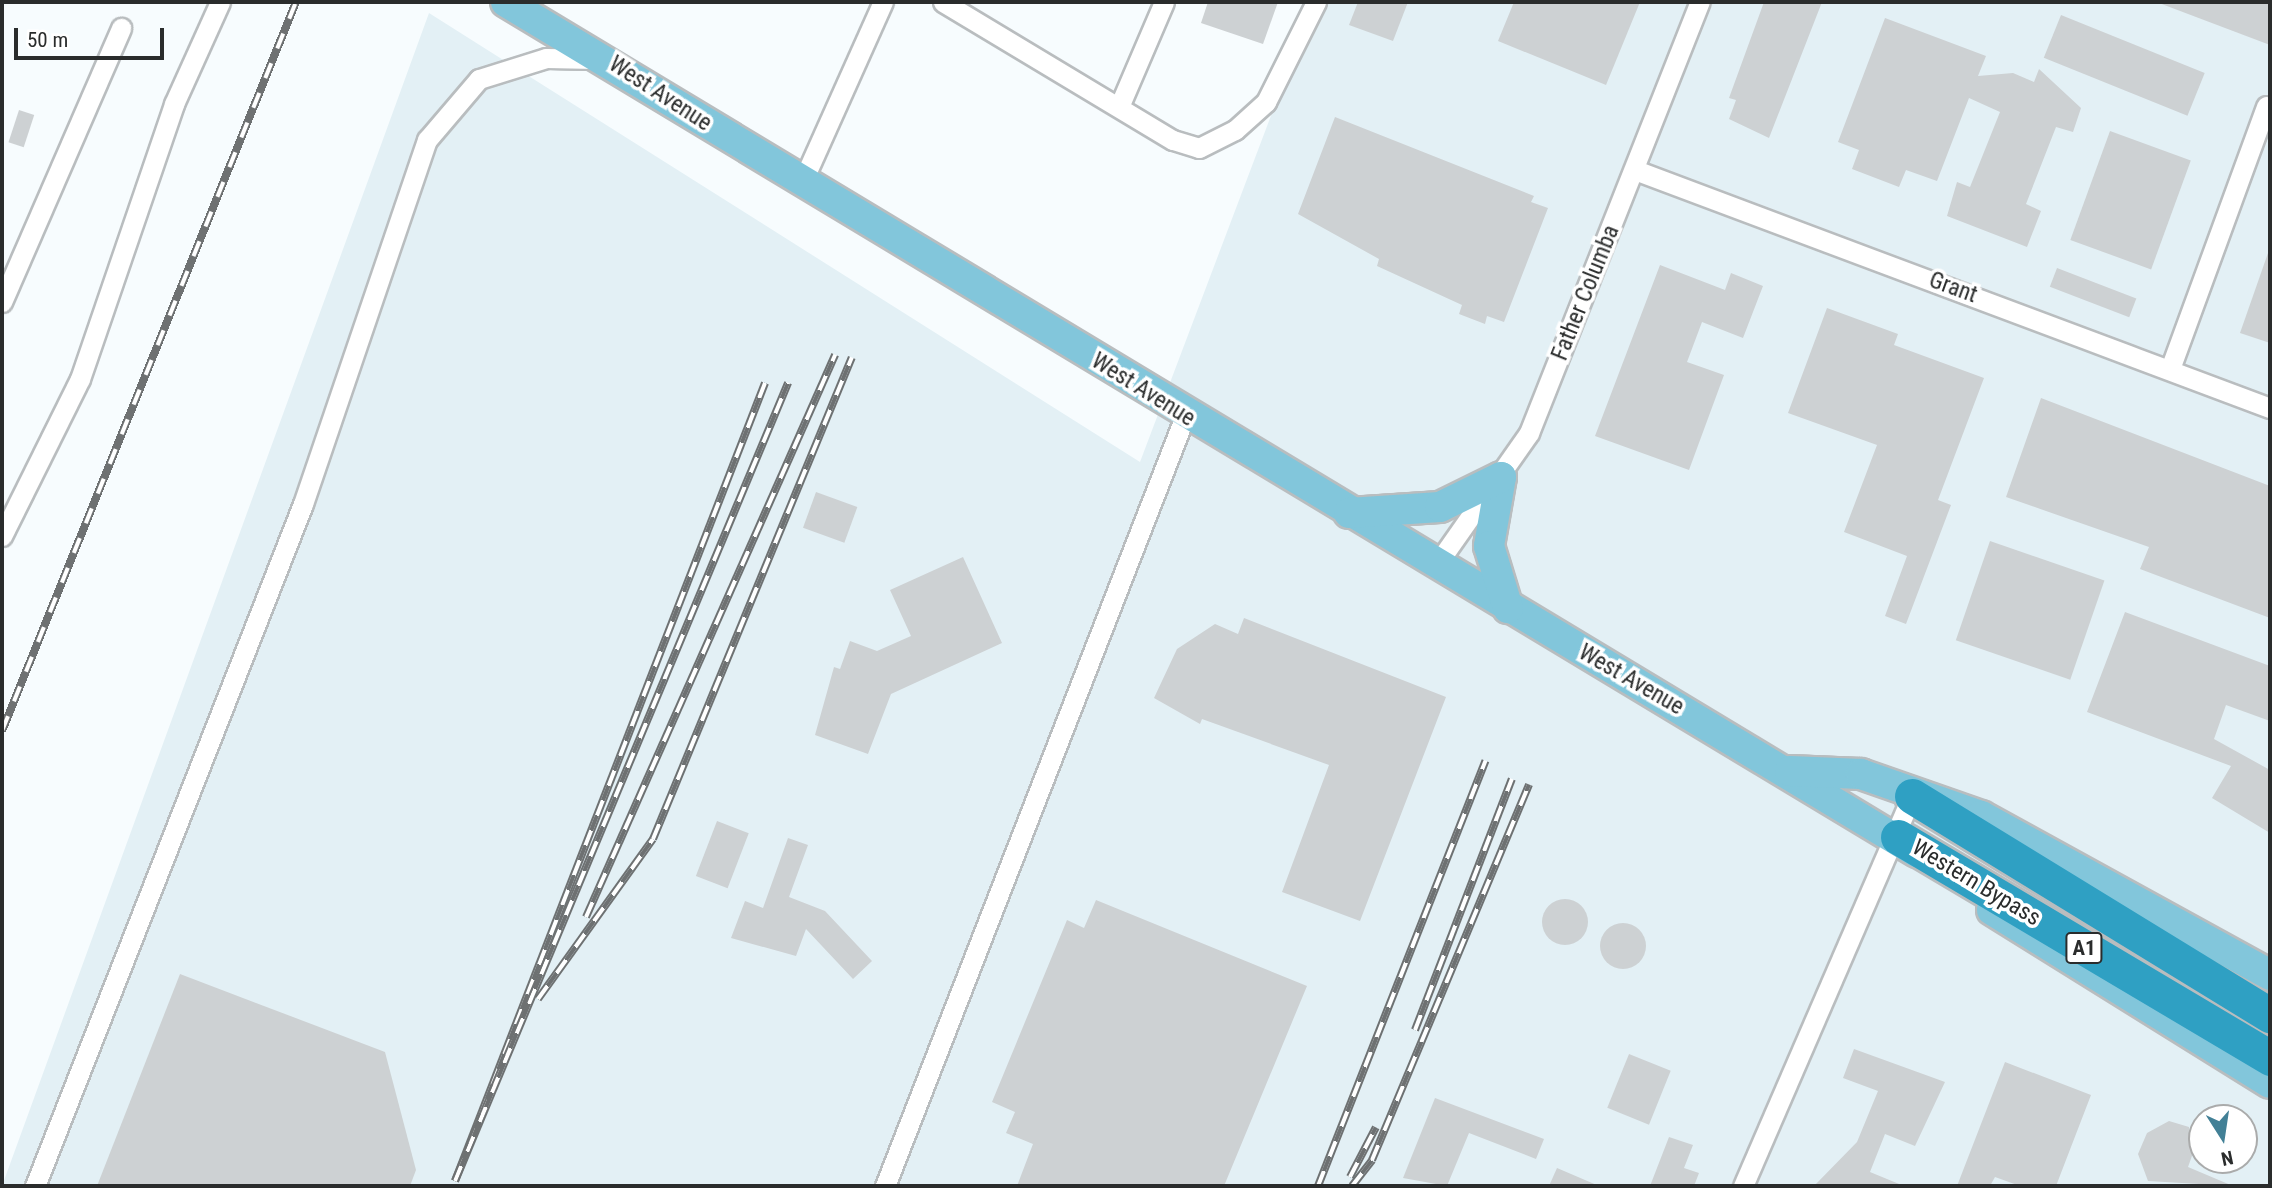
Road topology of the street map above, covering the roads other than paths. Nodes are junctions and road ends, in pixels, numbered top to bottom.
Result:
1 (220, 2) edge
2 (506, 2) edge
3 (883, 2) edge
4 (943, 2) edge
5 (1164, 2) edge
6 (1316, 2) edge
7 (1700, 2) edge
8 (121, 28) dead end
9 (606, 60) junction
10 (2266, 106) dead end
11 (1119, 107) junction
12 (1635, 170) junction
13 (802, 185) junction
14 (2, 302) edge
15 (2170, 369) junction
16 (2270, 408) edge
17 (1185, 416) junction
18 (1501, 477) junction
19 (1349, 513) junction
20 (2, 536) edge
21 (1437, 564) junction
22 (1508, 608) junction
23 (1786, 771) junction
24 (1912, 796) junction
25 (1898, 837) junction
26 (2270, 975) edge
27 (2270, 1015) edge
28 (2270, 1058) edge
29 (2270, 1083) edge
30 (35, 1186) edge
31 (886, 1186) edge
32 (1743, 1186) edge

1 - 20 street
2 - 9 main road, West Avenue
3 - 13 street
4 - 11 street
5 - 11 street
6 - 11 street
7 - 12 street, Father Columba
8 - 14 street
9 - 13 main road, West Avenue
9 - 30 street
10 - 15 street
12 - 15 street, Grant
12 - 18 street, Father Columba
13 - 17 main road, West Avenue
15 - 16 street, Grant
17 - 19 main road, West Avenue
17 - 31 street
18 - 19 main road
18 - 21 street, Father Columba
18 - 22 main road
19 - 21 main road, West Avenue
21 - 22 main road, West Avenue
22 - 23 main road, West Avenue
23 - 24 main road, West Avenue
23 - 25 main road, West Avenue
24 - 25 street
24 - 26 main road, West Avenue
24 - 27 highway, Western Bypass / A1
25 - 28 highway, Western Bypass / A1
25 - 29 main road, West Avenue
25 - 32 street

